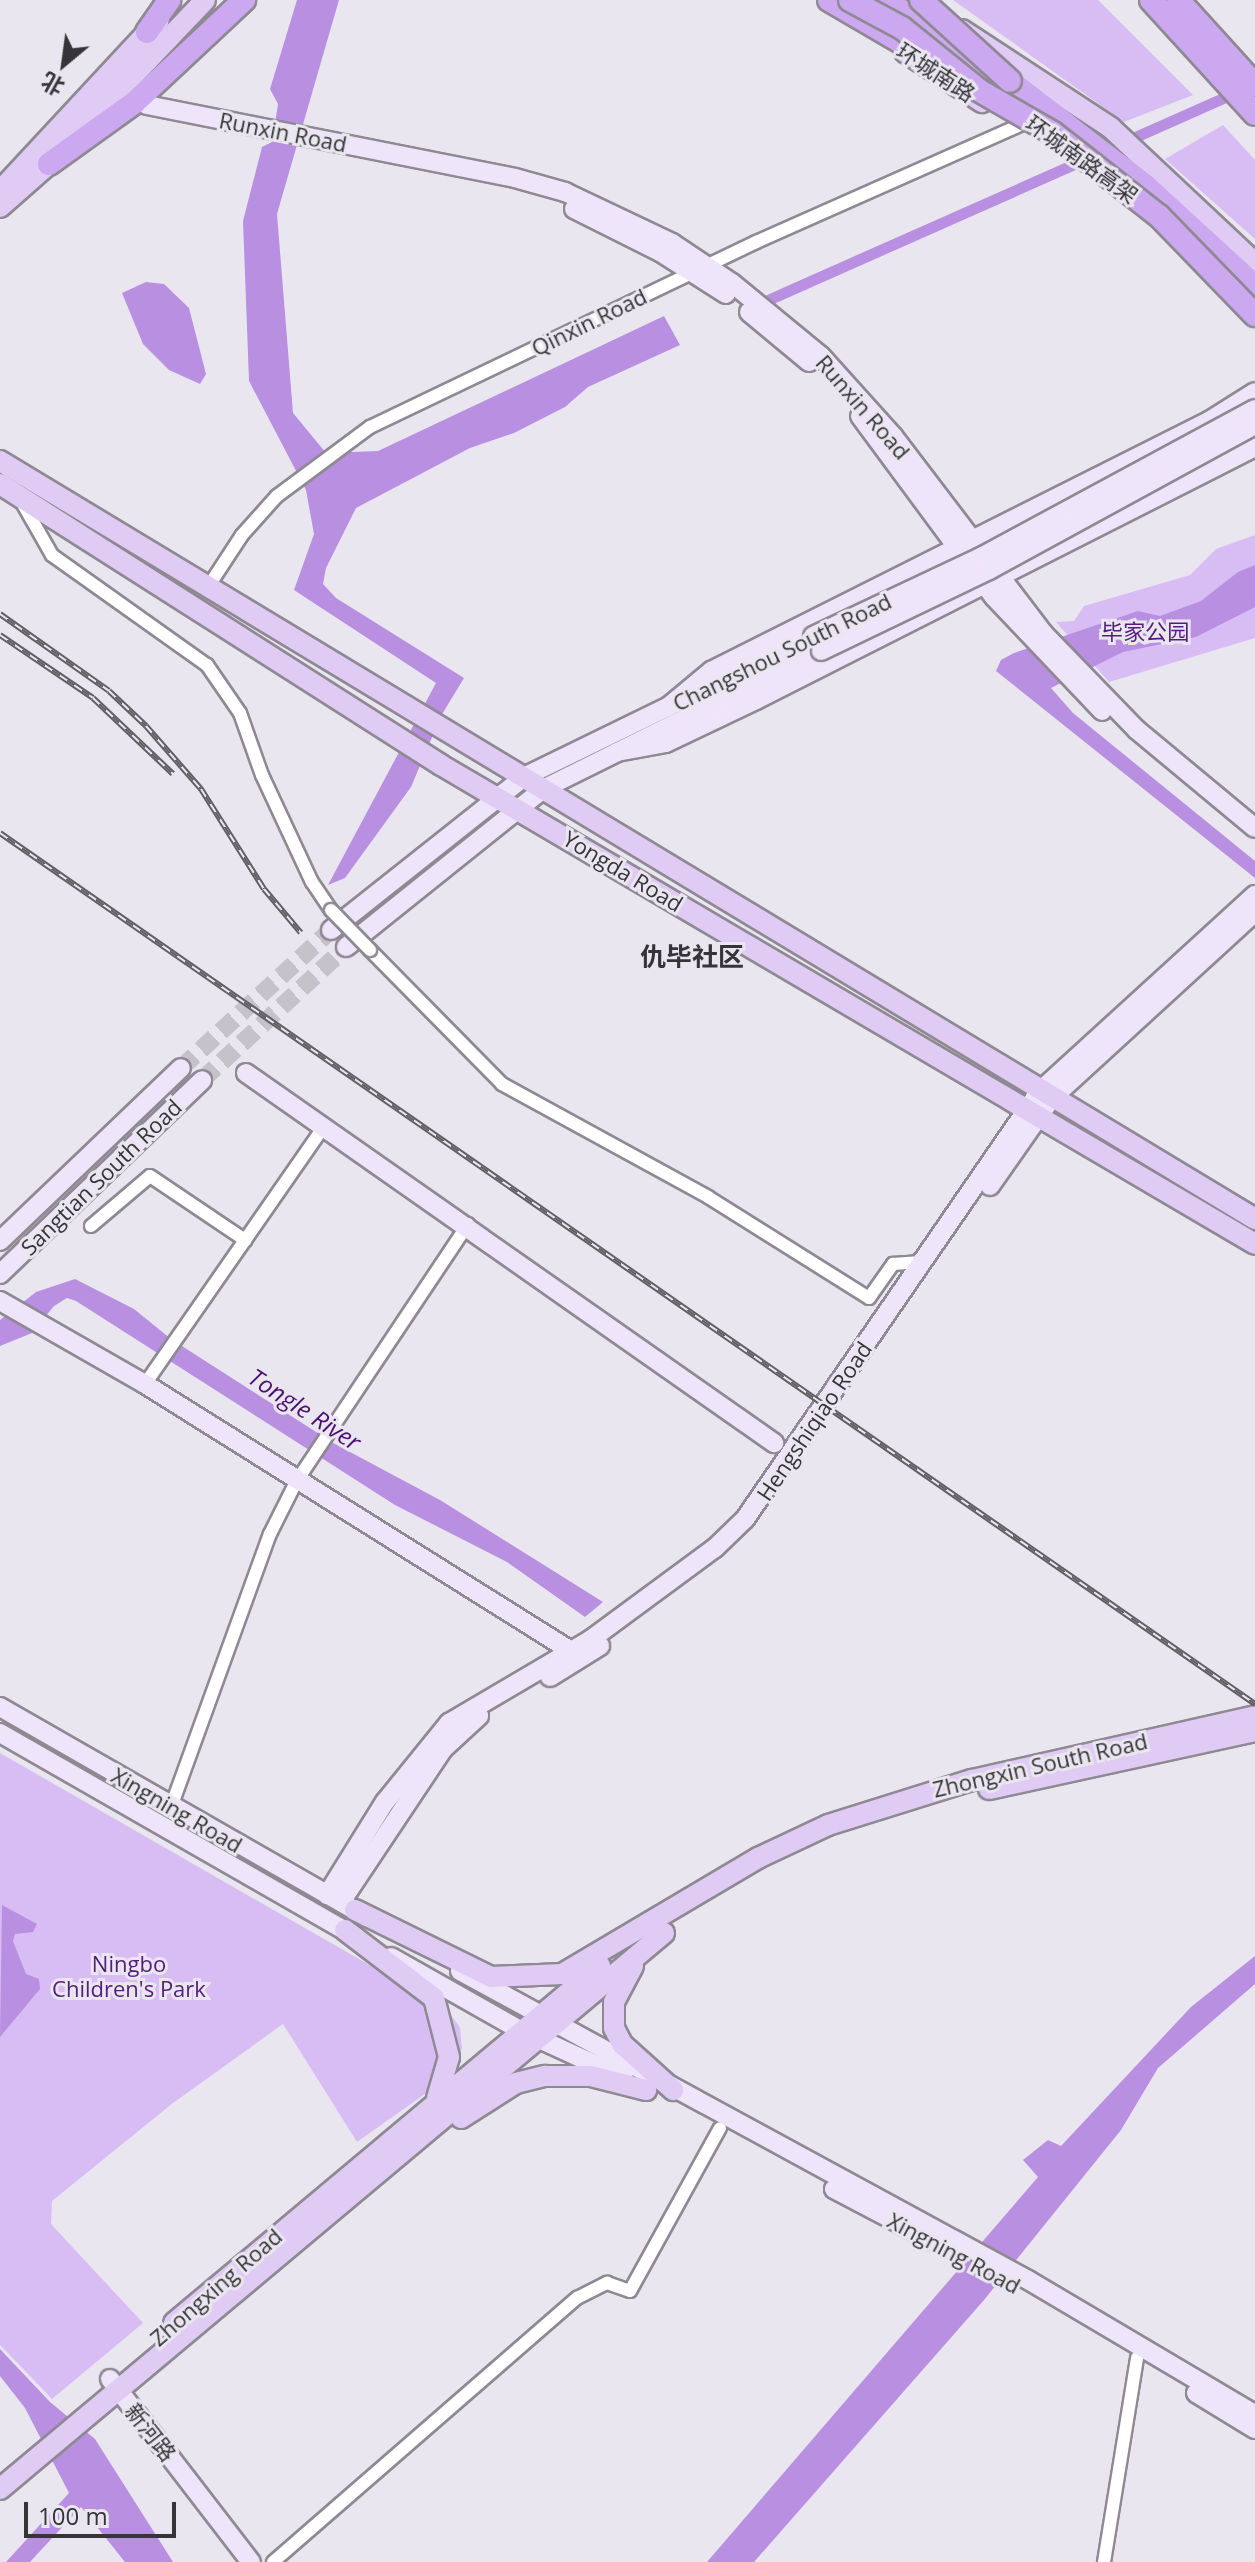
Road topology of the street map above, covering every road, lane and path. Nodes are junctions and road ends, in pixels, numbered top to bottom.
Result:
1 (169, 0) edge
2 (179, 0) edge
3 (205, 0) edge
4 (244, 0) edge
5 (815, 0) edge
6 (829, 0) edge
7 (850, 0) edge
8 (885, 0) edge
9 (909, 0) edge
10 (921, 0) edge
11 (1151, 0) edge
12 (1178, 0) edge
13 (147, 32) junction
14 (1010, 81) junction
15 (980, 91) junction
16 (1245, 91) edge
17 (147, 105) dead end
18 (1020, 125) junction
19 (49, 164) junction
20 (0, 191) edge
21 (0, 207) edge
22 (1255, 263) edge
23 (700, 269) junction
24 (1255, 286) edge
25 (1255, 312) edge
26 (1255, 392) edge
27 (1255, 409) edge
28 (1255, 425) edge
29 (1255, 447) edge
30 (0, 461) edge
31 (0, 484) edge
32 (19, 496) junction
33 (969, 540) junction
34 (998, 580) junction
35 (208, 587) junction
36 (817, 643) junction
37 (668, 707) junction
38 (617, 752) junction
39 (1173, 763) junction
40 (524, 777) junction
41 (543, 789) junction
42 (498, 797) junction
43 (518, 808) junction
44 (1255, 828) edge
45 (1255, 895) edge
46 (1255, 912) edge
47 (331, 930) tunnel mouth
48 (346, 947) tunnel mouth
49 (181, 1068) tunnel mouth
50 (246, 1073) dead end
51 (202, 1080) tunnel mouth
52 (1045, 1096) junction
53 (1031, 1115) junction
54 (324, 1126) junction
55 (1255, 1219) edge
56 (468, 1224) junction
57 (91, 1226) dead end
58 (245, 1240) junction
59 (0, 1241) edge
60 (1255, 1244) edge
61 (925, 1262) junction
62 (0, 1274) edge
63 (0, 1301) edge
64 (145, 1384) junction
65 (774, 1443) dead end
66 (296, 1482) junction
67 (571, 1651) junction
68 (0, 1707) edge
69 (1255, 1716) edge
70 (1255, 1731) edge
71 (0, 1733) edge
72 (171, 1807) junction
73 (831, 1830) junction
74 (341, 1902) junction
75 (661, 1927) junction
76 (345, 1930) junction
77 (547, 2020) junction
78 (530, 2035) junction
79 (530, 2078) joint
80 (646, 2090) junction
81 (673, 2090) junction
82 (436, 2101) junction
83 (720, 2128) junction
84 (422, 2134) junction
85 (930, 2233) junction
86 (1025, 2285) junction
87 (1137, 2358) junction
88 (114, 2384) junction
89 (1255, 2414) edge
90 (1255, 2429) edge
91 (5, 2478) edge
92 (251, 2562) edge
93 (273, 2562) edge
94 (1104, 2562) edge

1 - 13 highway
2 - 13 main road
3 - 19 main road
4 - 19 highway
5 - 18 main road, 环城南路
6 - 15 highway, bridge
7 - 15 highway, 环城南路高架, bridge
8 - 14 highway, 环城南路高架, bridge
9 - 22 main road
10 - 14 highway, bridge
11 - 16 highway
12 - 16 highway
13 - 20 main road
14 - 24 highway, 环城南路高架
15 - 25 highway, 环城南路高架, bridge
17 - 23 main road, Runxin Road
18 - 23 street, Qinxin Road
18 - 25 main road, 环城南路
19 - 21 main road
23 - 33 main road, Runxin Road
23 - 35 street, Qinxin Road
23 - 39 main road, Runxin Road
26 - 33 main road
27 - 36 main road, Changshou South Road, bridge
28 - 36 main road, Changshou South Road, bridge
29 - 34 main road
30 - 35 main road, Yongda Road
31 - 32 main road, Yongda Road
32 - 42 main road, Yongda Road
32 - 61 street, bridge
33 - 34 main road, Runxin Road
33 - 37 main road
34 - 38 main road
34 - 39 main road, Runxin Road
35 - 40 main road, Yongda Road
36 - 37 main road, Changshou South Road
36 - 38 main road, Changshou South Road
37 - 40 main road, Changshou South Road
38 - 41 main road, Changshou South Road
39 - 44 main road, Runxin Road
40 - 41 main road, Yongda Road
40 - 42 main road, Changshou South Road
41 - 43 main road, Changshou South Road
41 - 52 main road, Yongda Road
42 - 43 main road, Yongda Road
42 - 47 main road, Changshou South Road
43 - 48 main road, Changshou South Road
43 - 53 main road, Yongda Road
45 - 52 main road, Hengshiqiao Road
46 - 52 main road, Hengshiqiao Road
49 - 59 main road, Sangtian South Road
50 - 54 main road
51 - 62 main road, Sangtian South Road
52 - 53 main road, Hengshiqiao Road
52 - 55 main road, Yongda Road
53 - 60 main road, Yongda Road
53 - 61 main road, Hengshiqiao Road
53 - 74 main road, Hengshiqiao Road
54 - 56 main road
54 - 58 street
56 - 65 main road
56 - 66 street
57 - 58 street
58 - 64 street
61 - 67 main road, Hengshiqiao Road
63 - 64 main road
64 - 66 main road
66 - 67 main road
66 - 72 street
67 - 74 main road, Hengshiqiao Road
68 - 72 main road, Xingning Road
69 - 73 main road, Zhongxin South Road
70 - 73 main road, Zhongxin South Road
71 - 76 main road, Xingning Road
72 - 74 main road, Xingning Road
73 - 75 main road, Zhongxing Road
74 - 75 main road, Xingning Road
74 - 77 main road, Xingning Road
75 - 77 main road, Zhongxing Road
75 - 81 main road, Xingning Road
76 - 78 main road, Xingning Road
76 - 82 main road, Xingning Road
77 - 78 main road, Zhongxing Road
77 - 81 main road, Xingning Road
78 - 80 main road, Xingning Road
78 - 82 main road, Zhongxing Road
78 - 84 main road, Zhongxing Road
79 - 80 main road, Xingning Road
79 - 84 main road, Zhongxing Road
80 - 83 main road, Xingning Road
81 - 85 main road, Xingning Road
82 - 88 main road, Zhongxing Road
83 - 85 main road, Xingning Road
83 - 93 street
84 - 88 main road, Zhongxing Road
85 - 86 main road, Xingning Road
86 - 87 main road, Xingning Road
86 - 89 main road, Xingning Road
87 - 90 main road, Xingning Road
87 - 94 street
88 - 91 main road, Zhongxing Road
88 - 92 main road, 新河路

